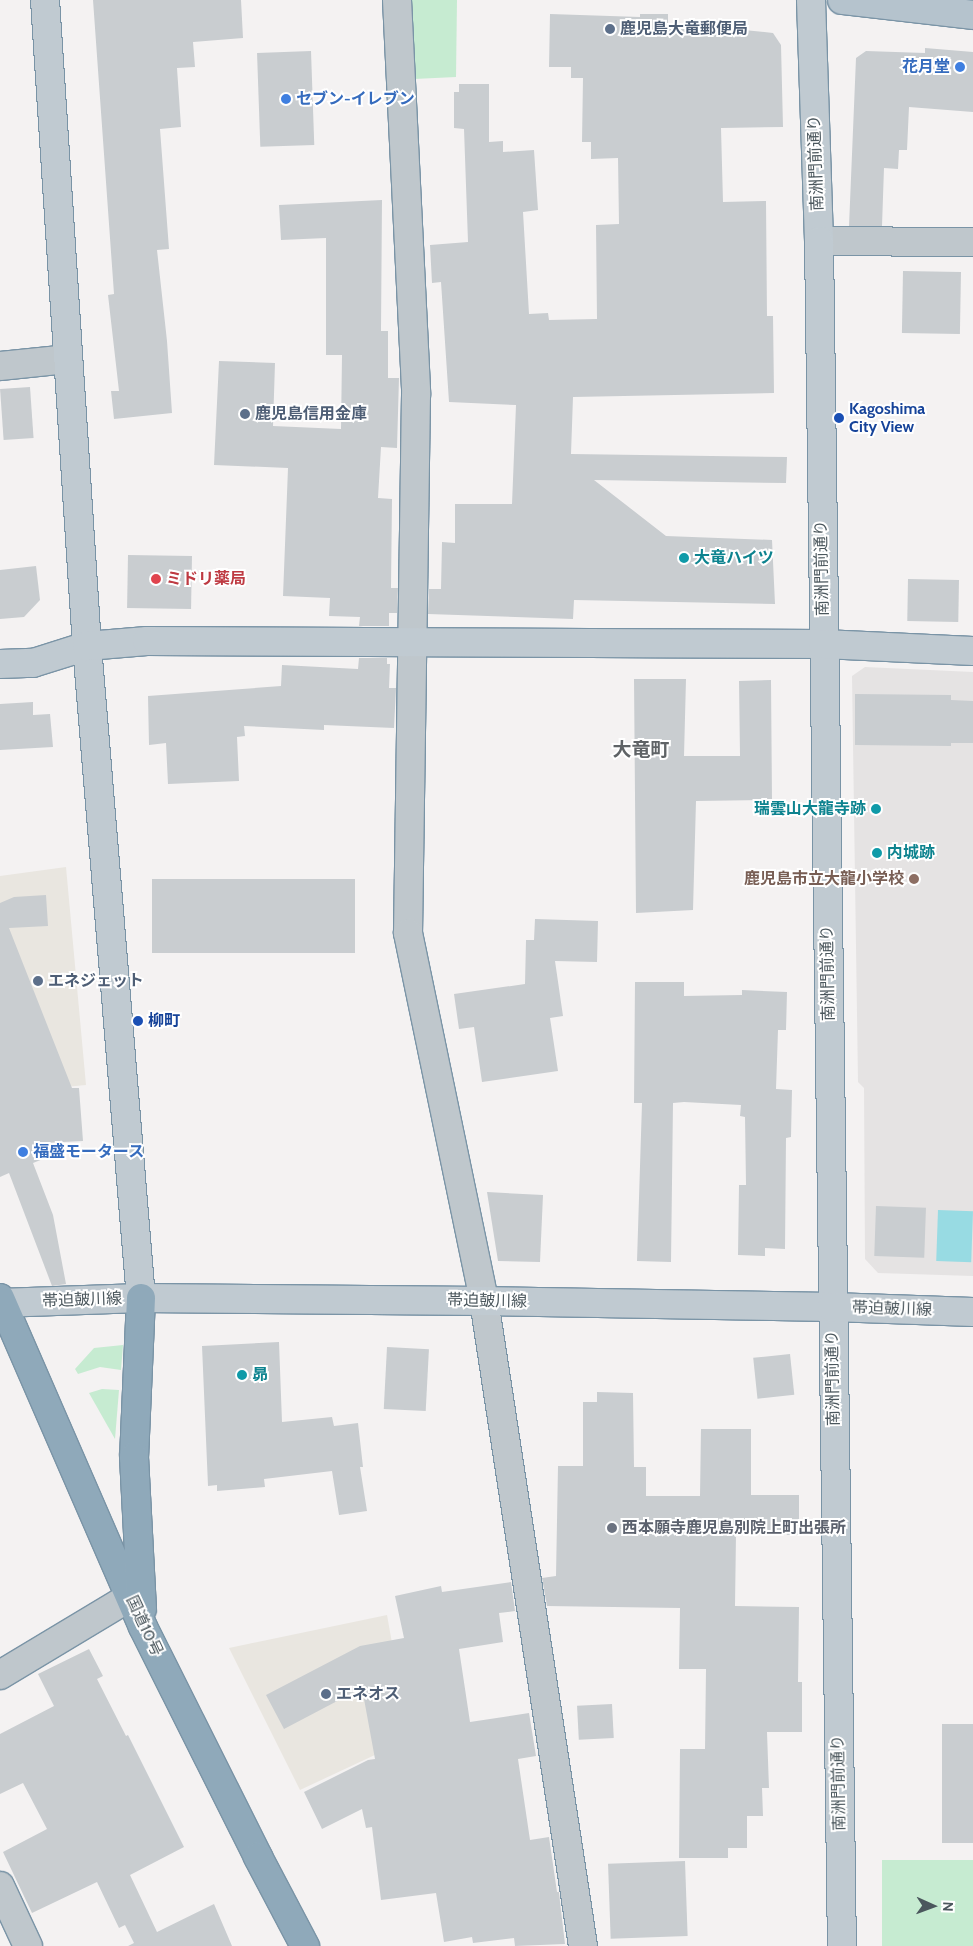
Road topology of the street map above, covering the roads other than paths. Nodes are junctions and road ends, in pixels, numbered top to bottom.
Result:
1 (45, 0) edge
2 (396, 0) edge
3 (811, 0) edge
4 (842, 0) edge
5 (973, 15) edge
6 (819, 241) junction
7 (973, 242) edge
8 (68, 359) junction
9 (0, 366) edge
10 (413, 643) junction
11 (823, 644) junction
12 (87, 646) junction
13 (973, 651) edge
14 (0, 664) edge
15 (141, 1298) junction
16 (1, 1301) edge
17 (484, 1301) junction
18 (832, 1307) junction
19 (973, 1312) edge
20 (130, 1597) junction
21 (143, 1627) junction
22 (0, 1675) edge
23 (0, 1886) edge
24 (28, 1946) edge
25 (305, 1946) edge
26 (583, 1946) edge
27 (842, 1946) edge

1 - 8 street
2 - 10 street
3 - 6 street, 南洲門前通り
4 - 5 main road
6 - 7 street
6 - 11 street, 南洲門前通り
8 - 9 street
8 - 12 street
10 - 11 street
10 - 12 street
10 - 17 street
11 - 13 street
11 - 18 street, 南洲門前通り
12 - 14 street
12 - 15 street
15 - 16 street, 帯迫皷川線
15 - 17 street, 帯迫皷川線
15 - 21 highway
16 - 20 highway, 国道10号
17 - 18 street, 帯迫皷川線
17 - 26 street
18 - 19 street, 帯迫皷川線
18 - 27 street, 南洲門前通り
20 - 21 highway, 国道10号
20 - 22 street
21 - 25 highway, 国道10号
23 - 24 street

